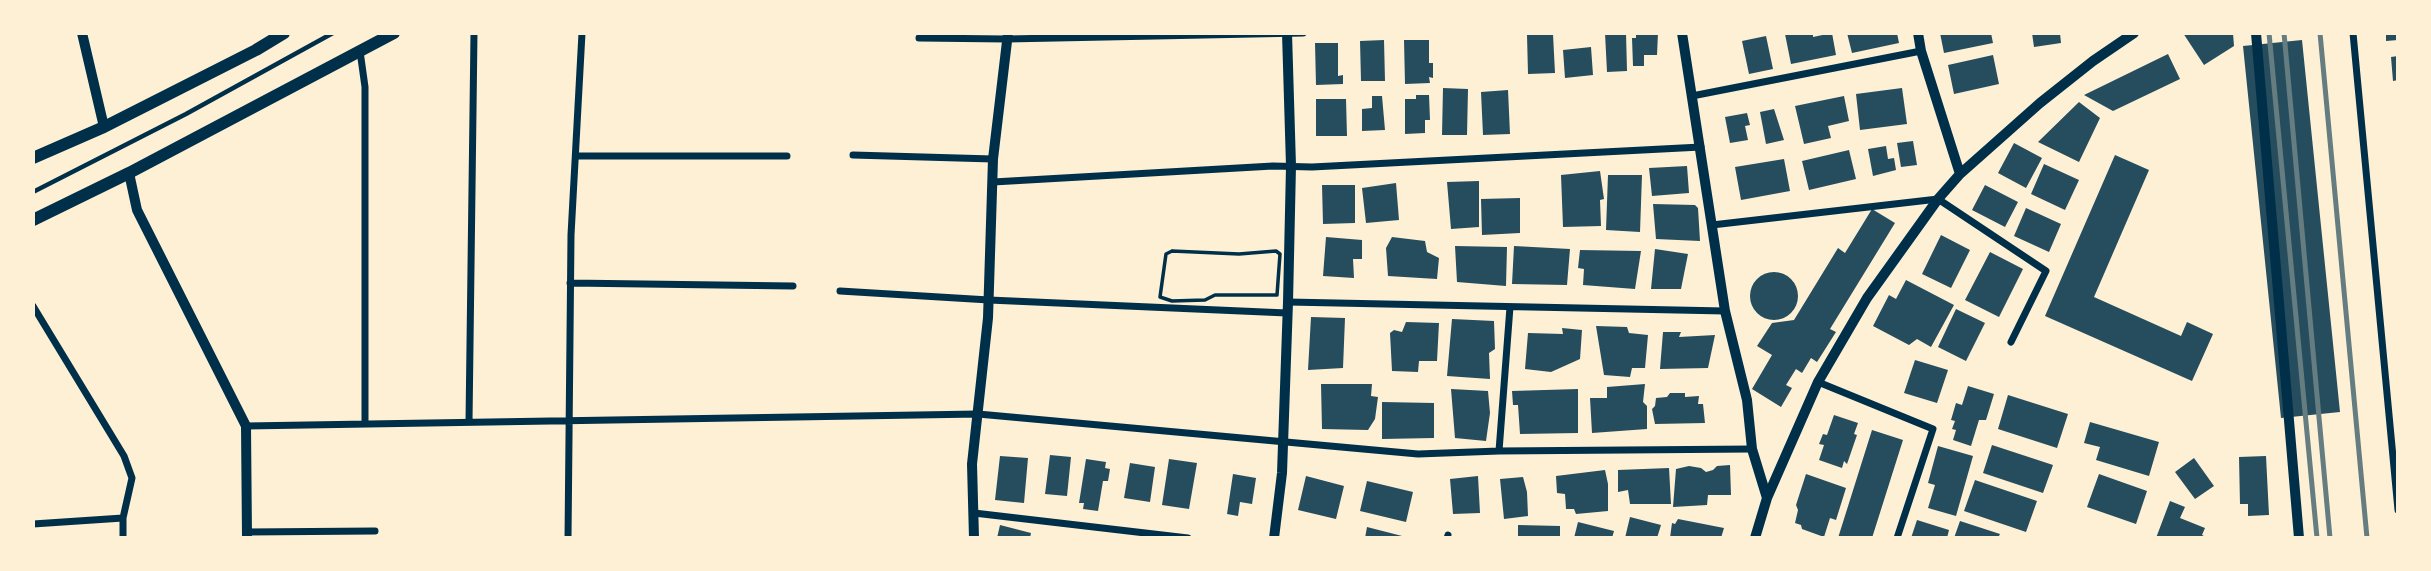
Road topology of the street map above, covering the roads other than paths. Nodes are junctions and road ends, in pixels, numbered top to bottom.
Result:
1 (82, 33) edge
2 (333, 33) edge
3 (394, 33) edge
4 (474, 33) edge
5 (582, 33) edge
6 (1303, 33) edge
7 (1682, 33) edge
8 (1919, 33) edge
9 (2134, 33) edge
10 (2256, 33) edge
11 (2353, 33) edge
12 (281, 34) edge
13 (1287, 34) edge
14 (1007, 36) edge
15 (919, 38) dead end
16 (359, 51) junction
17 (1921, 51) junction
18 (1692, 96) junction
19 (104, 127) junction
20 (1700, 147) junction
21 (853, 155) dead end
22 (576, 156) junction
23 (786, 156) dead end
24 (33, 158) edge
25 (993, 159) junction
26 (1291, 166) junction
27 (129, 173) junction
28 (1960, 174) junction
29 (993, 182) junction
30 (33, 191) edge
31 (1938, 199) junction
32 (33, 220) edge
33 (1712, 225) junction
34 (570, 283) junction
35 (793, 286) dead end
36 (840, 291) dead end
37 (989, 300) junction
38 (33, 306) edge
39 (1510, 307) junction
40 (1287, 308) junction
41 (1725, 311) junction
42 (2011, 342) dead end
43 (1818, 382) junction
44 (978, 414) junction
45 (569, 419) junction
46 (469, 422) junction
47 (365, 423) junction
48 (246, 426) junction
49 (1283, 442) junction
50 (1752, 449) junction
51 (1499, 451) junction
52 (1767, 498) junction
53 (2398, 510) edge
54 (974, 513) junction
55 (123, 518) junction
56 (33, 524) edge
57 (375, 531) dead end
58 (247, 535) edge
59 (1757, 537) edge
60 (123, 538) edge
61 (568, 538) edge
62 (974, 538) edge
63 (1188, 538) edge
64 (1274, 538) edge
65 (1897, 538) edge
66 (2299, 538) edge

1 - 19 street
2 - 30 lane
3 - 16 main road
4 - 46 street
5 - 22 street
6 - 13 street
7 - 18 street
8 - 17 street
9 - 28 street
10 - 66 street
11 - 53 street
12 - 19 main road
13 - 14 street
13 - 26 street
14 - 15 street
14 - 25 street
16 - 27 main road
16 - 47 street
17 - 18 street
17 - 28 street
18 - 20 street
19 - 24 main road
20 - 26 street
20 - 33 street
21 - 25 street
22 - 23 street
22 - 34 street
25 - 29 street
26 - 29 street
26 - 40 street
27 - 32 main road
27 - 48 street
28 - 31 street
29 - 37 street
31 - 33 street
31 - 42 street
31 - 43 street
33 - 41 street
34 - 35 street
34 - 45 street
36 - 37 street
37 - 40 street
37 - 44 street
38 - 55 street
39 - 40 street
39 - 41 street
39 - 51 street
40 - 49 street
41 - 50 street
43 - 52 street
43 - 65 street
44 - 45 street
44 - 49 street
44 - 54 street
45 - 46 street
45 - 61 street
46 - 47 street
47 - 48 street
48 - 58 street
49 - 51 street
49 - 64 street
50 - 51 street
50 - 52 street
52 - 59 street
54 - 62 street
54 - 63 street
55 - 56 street
55 - 60 street
57 - 58 street

